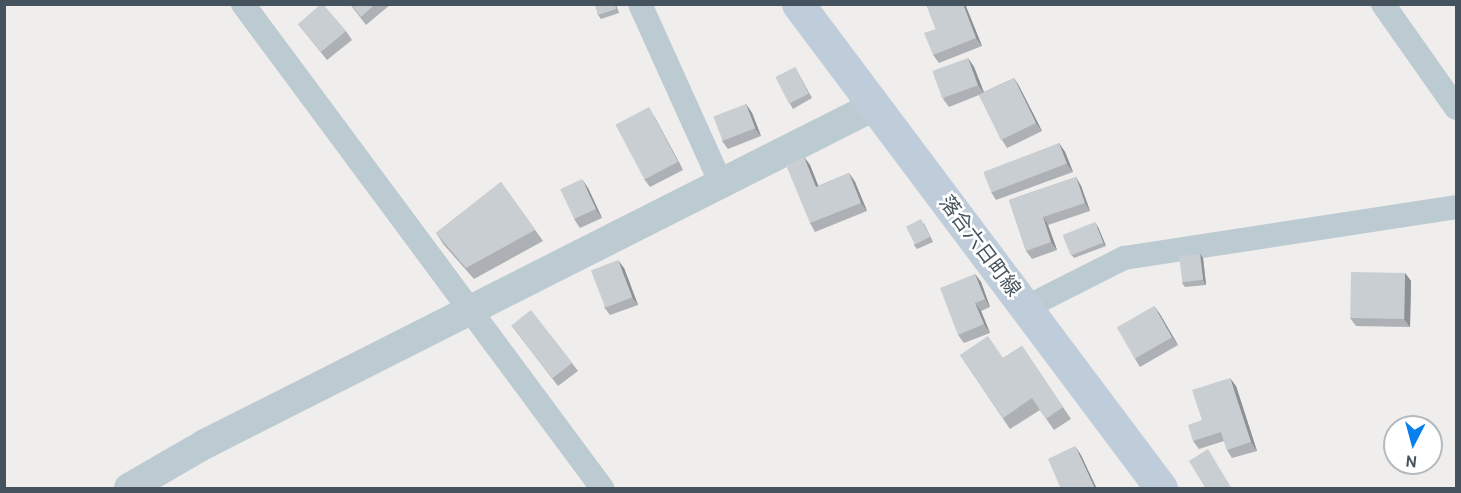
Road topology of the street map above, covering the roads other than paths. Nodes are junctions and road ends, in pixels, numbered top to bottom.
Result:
1 (243, 4) edge
2 (640, 4) edge
3 (798, 4) edge
4 (1383, 4) edge
5 (874, 106) junction
6 (1456, 108) edge
7 (722, 183) junction
8 (1456, 207) edge
9 (1027, 307) junction
10 (472, 310) junction
11 (129, 489) edge
12 (602, 489) edge
13 (1161, 489) edge

1 - 10 street
2 - 7 street
3 - 5 main road, 落合六日町線
4 - 6 street
5 - 7 street
5 - 9 main road, 落合六日町線
7 - 10 street
8 - 9 street
9 - 13 main road, 落合六日町線
10 - 11 street
10 - 12 street

